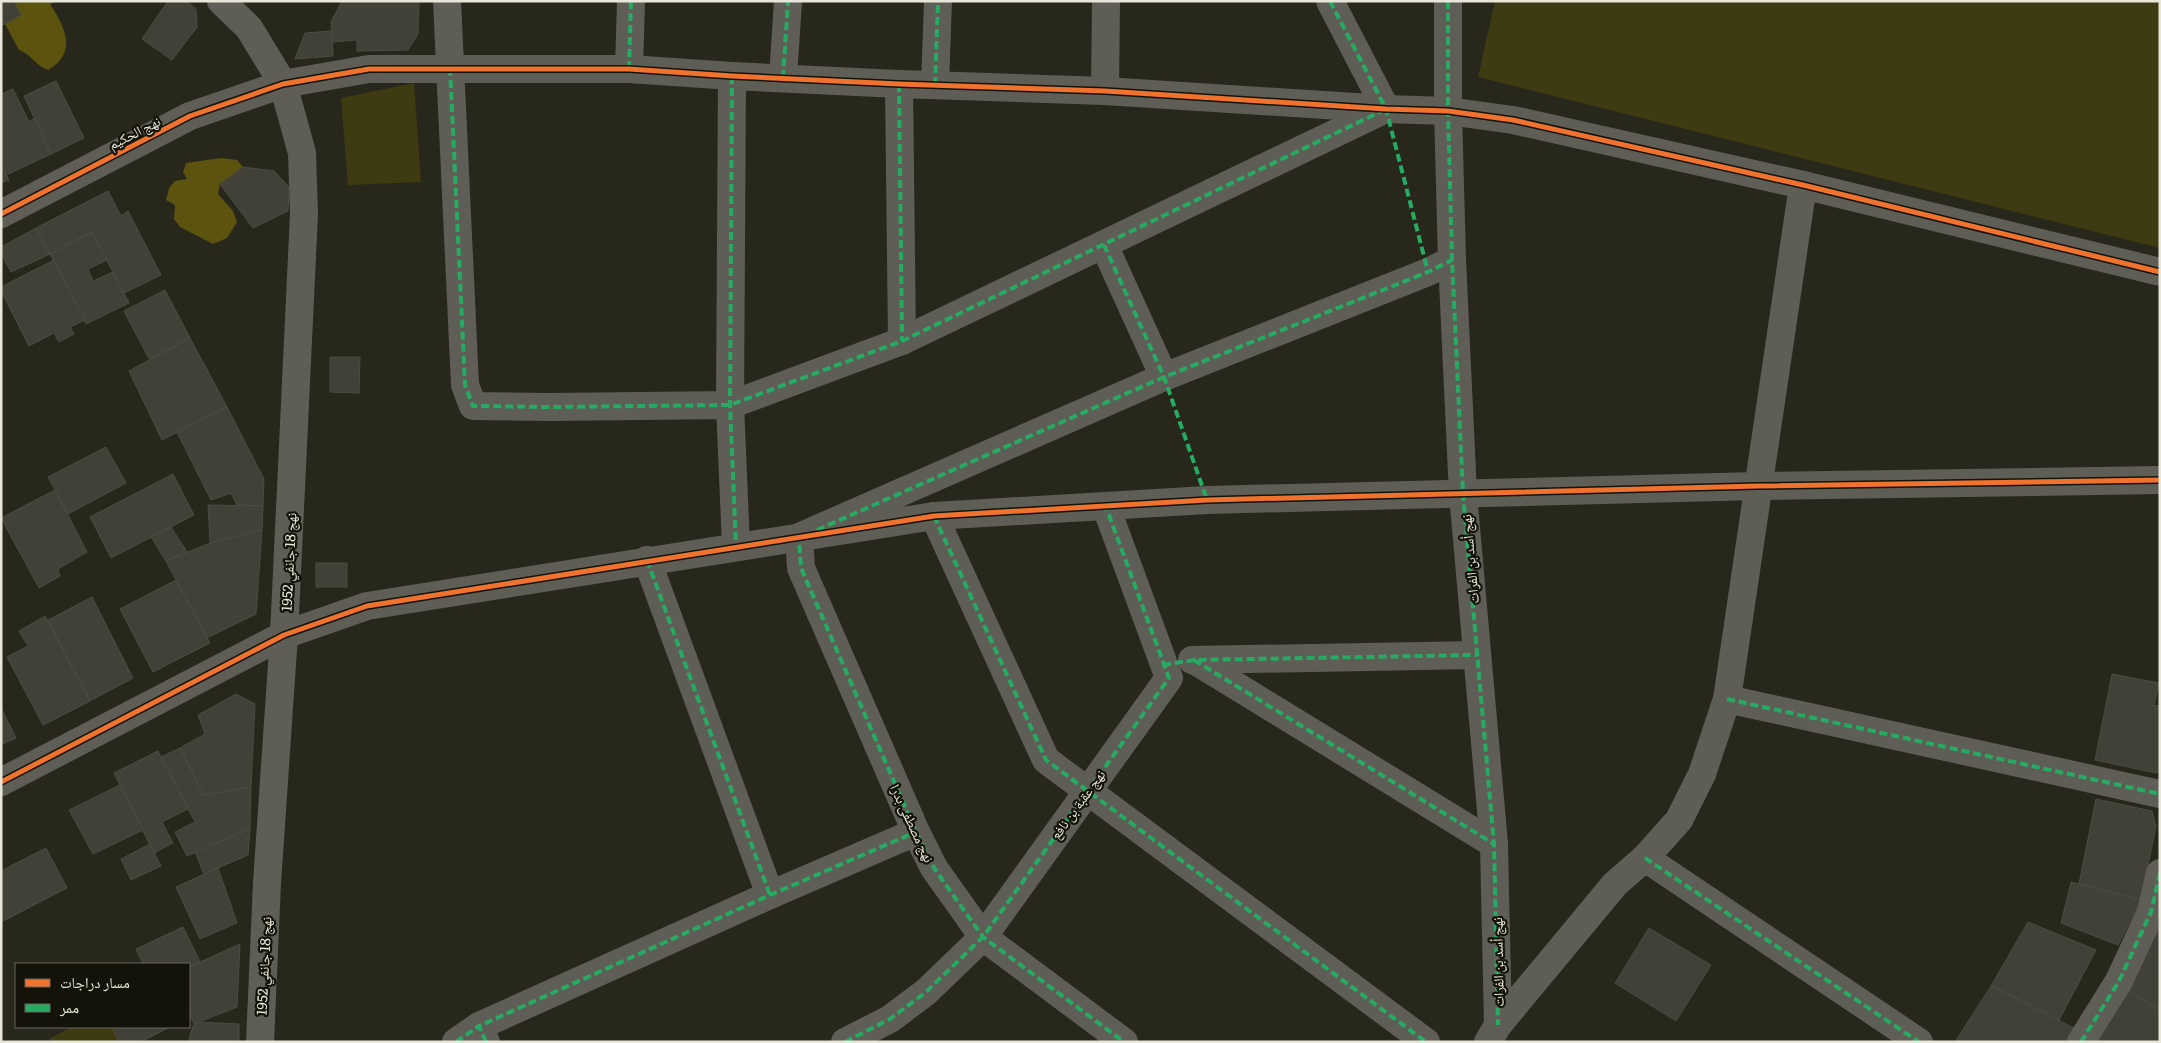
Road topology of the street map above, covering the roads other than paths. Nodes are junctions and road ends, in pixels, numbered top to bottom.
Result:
1 (221, 1) edge
2 (447, 1) edge
3 (631, 1) edge
4 (788, 1) edge
5 (938, 1) edge
6 (1106, 1) edge
7 (1330, 1) edge
8 (1448, 1) edge
9 (450, 68) junction
10 (629, 69) junction
11 (732, 76) junction
12 (783, 78) junction
13 (283, 84) junction
14 (900, 84) junction
15 (935, 85) junction
16 (1105, 91) junction
17 (1386, 109) junction
18 (1448, 111) junction
19 (1803, 186) junction
20 (1, 214) edge
21 (1104, 245) junction
22 (1452, 260) junction
23 (2160, 272) edge
24 (902, 341) junction
25 (1164, 378) junction
26 (730, 405) junction
27 (2160, 480) edge
28 (1758, 486) junction
29 (1463, 494) junction
30 (1106, 507) junction
31 (934, 516) junction
32 (799, 537) junction
33 (736, 546) junction
34 (647, 560) junction
35 (284, 634) junction
36 (1477, 655) junction
37 (1194, 660) junction
38 (1163, 665) junction
39 (1727, 699) junction
40 (1, 782) edge
41 (1087, 790) junction
42 (2160, 794) edge
43 (916, 832) junction
44 (1494, 844) junction
45 (1646, 858) junction
46 (2160, 873) edge
47 (770, 895) junction
48 (983, 936) junction
49 (482, 1034) edge
50 (1493, 1034) edge
51 (260, 1042) edge
52 (456, 1042) edge
53 (844, 1042) edge
54 (1124, 1042) edge
55 (1426, 1042) edge
56 (1919, 1042) edge
57 (2081, 1042) edge

1 - 13 street, نهج 18 جانفي 1952
2 - 9 street
3 - 10 street
4 - 12 street
5 - 15 street
6 - 16 street
7 - 17 street
8 - 18 street, نهج أسد بن الفرات
9 - 10 street, نهج الحكيم
9 - 13 street, نهج الحكيم
9 - 26 street
10 - 11 street, نهج الحكيم
11 - 12 street, نهج الحكيم
11 - 26 street
12 - 14 street, نهج الحكيم
13 - 20 street, نهج الحكيم
13 - 35 street, نهج 18 جانفي 1952
14 - 15 street, نهج الحكيم
14 - 24 street
15 - 16 street, نهج الحكيم
16 - 17 street, نهج الحكيم
17 - 18 street, نهج الحكيم
17 - 21 street
18 - 19 street, نهج الحكيم
18 - 22 street, نهج أسد بن الفرات
19 - 23 street, نهج الحكيم
19 - 28 street
21 - 24 street
21 - 25 street
22 - 25 street
22 - 29 street, نهج أسد بن الفرات
24 - 26 street
25 - 32 street
26 - 33 street
27 - 28 street
28 - 29 street
28 - 39 street
29 - 30 street
29 - 36 street, نهج أسد بن الفرات
30 - 31 street
30 - 38 street, نهج عقبة بن نافع
31 - 32 street
31 - 41 street
32 - 33 street
32 - 43 street, نهج مصطفى بدرا
33 - 34 street
34 - 35 street
34 - 47 street
35 - 40 street
35 - 51 street, نهج 18 جانفي 1952
36 - 37 street
36 - 44 street, نهج أسد بن الفرات
37 - 38 street
37 - 44 street
38 - 41 street, نهج عقبة بن نافع
39 - 42 street
39 - 45 street
41 - 48 street, نهج عقبة بن نافع
41 - 55 street
43 - 47 street
43 - 48 street, نهج مصطفى بدرا
44 - 50 street, نهج أسد بن الفرات
45 - 50 street
45 - 56 street
46 - 57 street
47 - 49 street
48 - 53 street, نهج عقبة بن نافع
48 - 54 street, نهج مصطفى بدرا
49 - 52 street

